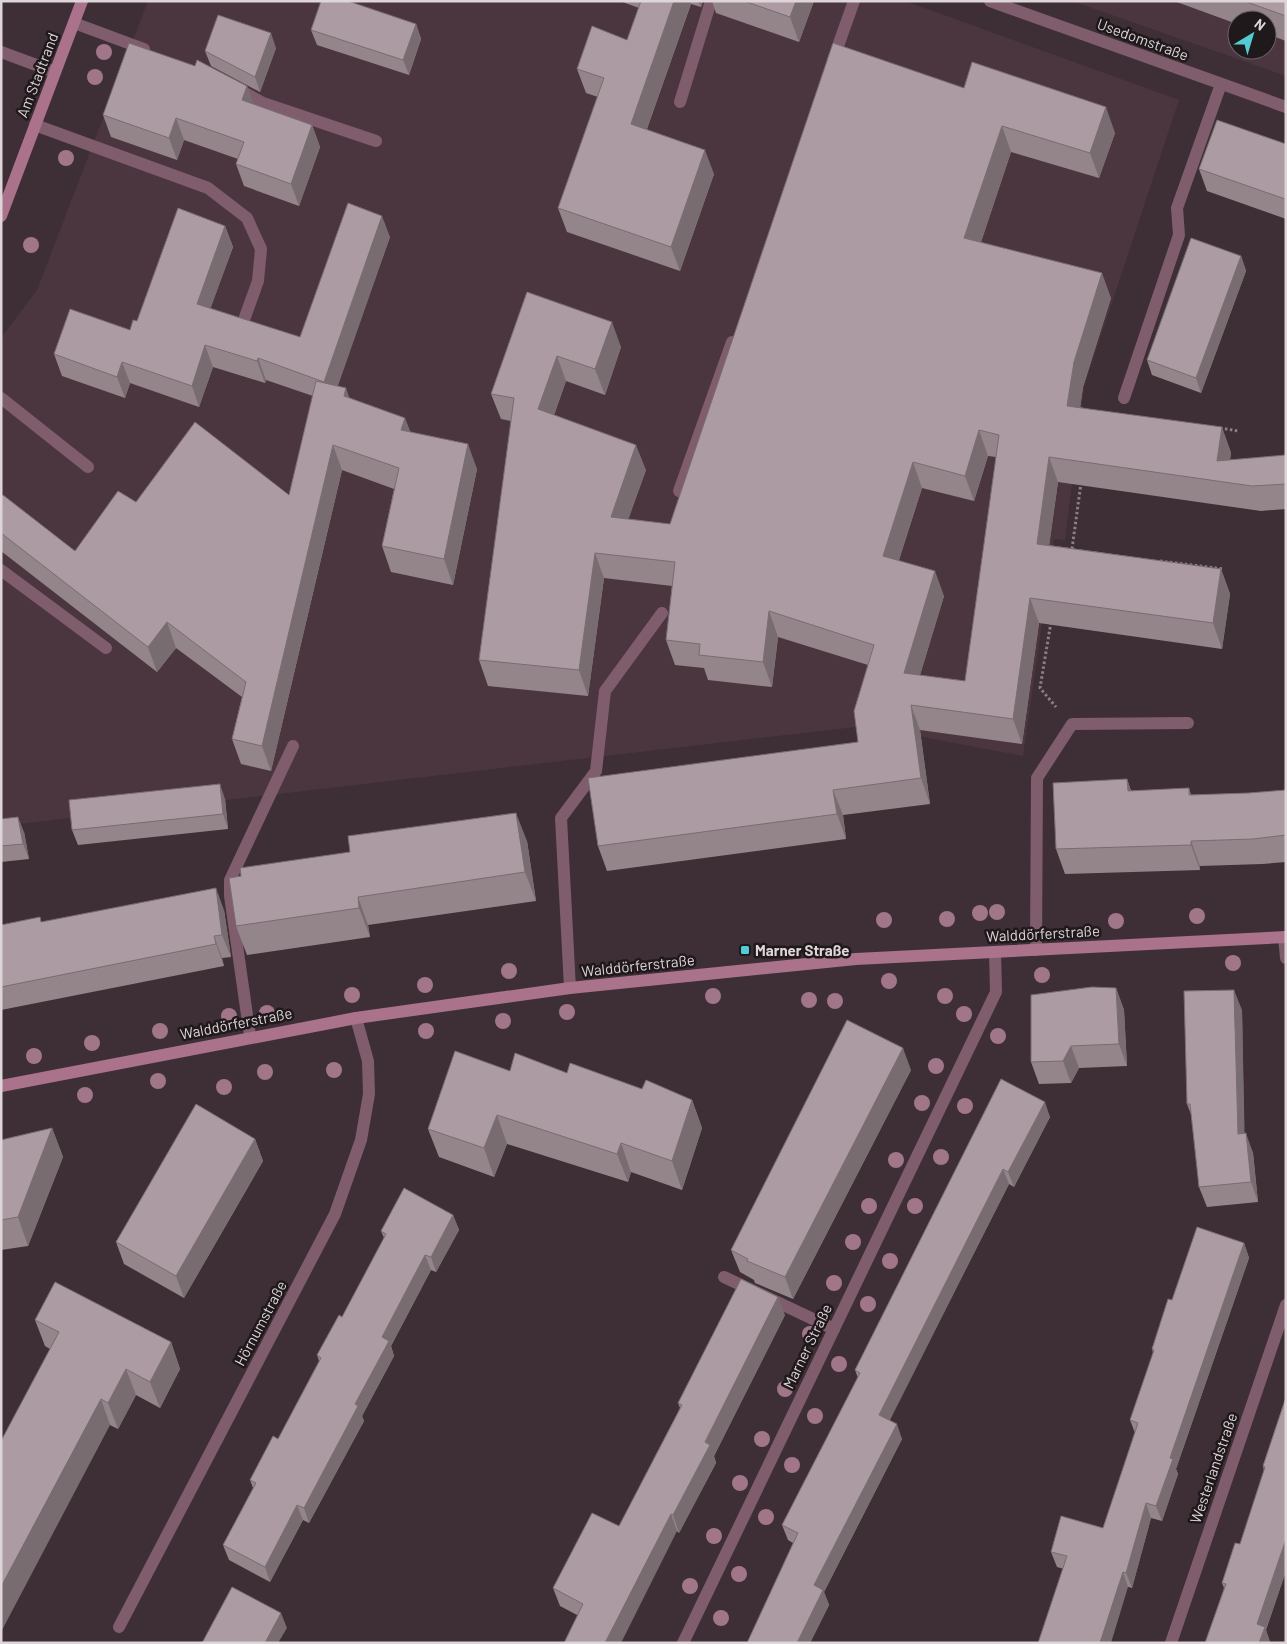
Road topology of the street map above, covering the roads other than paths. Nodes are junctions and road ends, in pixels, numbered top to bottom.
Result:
1 (82, 1) edge
2 (711, 1) edge
3 (854, 1) edge
4 (990, 1) edge
5 (74, 23) junction
6 (1, 52) edge
7 (158, 54) edge
8 (55, 72) junction
9 (828, 75) edge
10 (221, 80) edge
11 (1221, 84) junction
12 (680, 102) dead end
13 (1286, 107) edge
14 (36, 125) junction
15 (376, 141) dead end
16 (1, 216) edge
17 (246, 317) dead end
18 (735, 333) edge
19 (1, 398) edge
20 (1124, 398) dead end
21 (88, 467) dead end
22 (679, 491) edge
23 (1, 570) edge
24 (662, 613) dead end
25 (106, 648) dead end
26 (1188, 723) dead end
27 (293, 746) dead end
28 (1285, 937) edge
29 (1036, 950) junction
30 (995, 952) junction
31 (1286, 958) edge
32 (570, 988) junction
33 (356, 1018) junction
34 (250, 1036) junction
35 (1, 1086) edge
36 (724, 1277) dead end
37 (1286, 1304) edge
38 (834, 1328) junction
39 (119, 1627) dead end
40 (683, 1643) edge
41 (1170, 1643) edge

1 - 5 street, Am Stadtrand
2 - 12 street
3 - 9 street
4 - 11 street, Usedomstraße
5 - 7 street
5 - 8 street, Am Stadtrand
6 - 8 street
8 - 14 street, Am Stadtrand
10 - 15 street
11 - 13 street, Usedomstraße
11 - 20 street
14 - 16 street, Am Stadtrand
14 - 17 street
18 - 22 street
19 - 21 street
23 - 25 street
24 - 32 street
26 - 29 street
27 - 34 street
28 - 29 street, Walddörferstraße
28 - 31 street
29 - 30 street, Walddörferstraße
30 - 32 street, Walddörferstraße
30 - 38 street, Marner Straße
32 - 33 street, Walddörferstraße
33 - 34 street, Walddörferstraße
33 - 39 street, Hörnumstraße
34 - 35 street, Walddörferstraße
36 - 38 street
37 - 41 street, Westerlandstraße
38 - 40 street, Marner Straße

